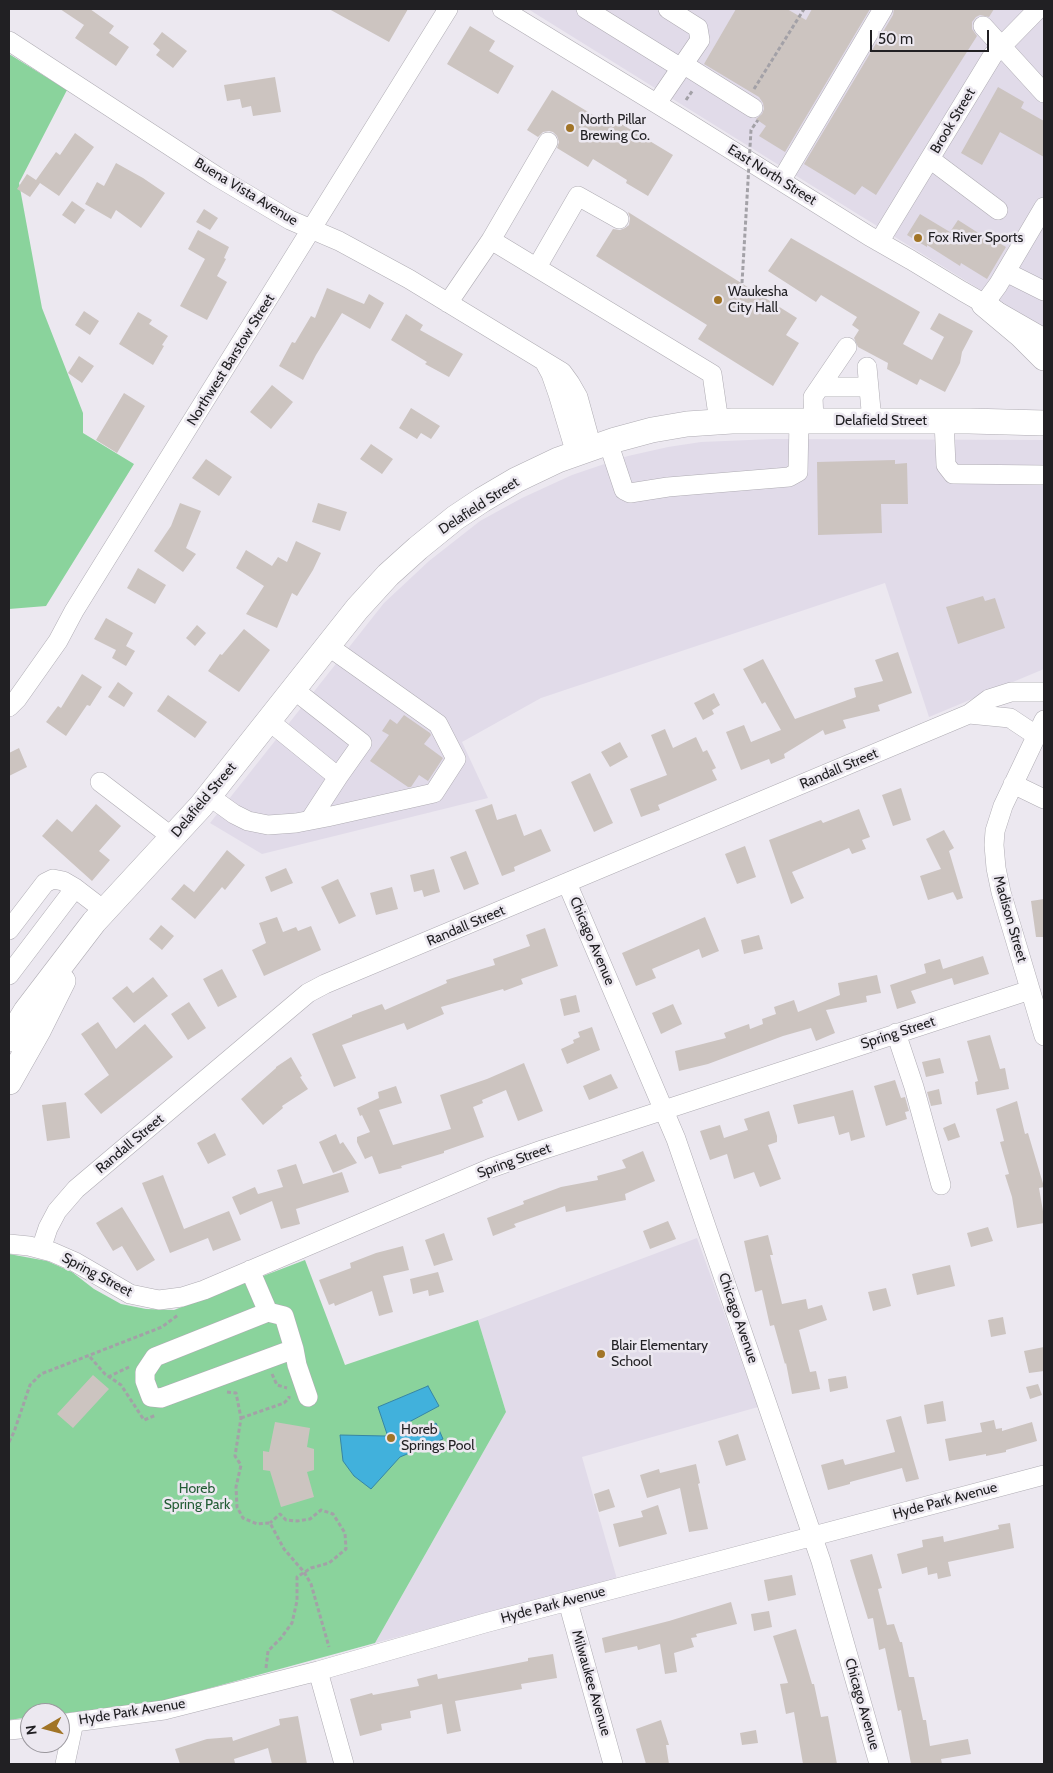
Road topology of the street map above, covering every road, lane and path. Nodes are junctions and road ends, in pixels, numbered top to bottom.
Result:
1 (448, 9) edge
2 (502, 9) edge
3 (586, 9) edge
4 (668, 9) edge
5 (804, 9) edge
6 (883, 9) edge
7 (1038, 9) edge
8 (983, 26) dead end
9 (9, 41) edge
10 (1001, 46) junction
11 (682, 66) junction
12 (702, 76) junction
13 (1044, 93) edge
14 (686, 100) dead end
15 (657, 104) junction
16 (753, 108) junction
17 (548, 142) dead end
18 (930, 158) junction
19 (781, 181) junction
20 (1044, 207) edge
21 (998, 210) dead end
22 (619, 219) dead end
23 (313, 229) junction
24 (491, 240) junction
25 (879, 242) junction
26 (537, 267) junction
27 (1006, 272) junction
28 (742, 283) dead end
29 (1044, 291) edge
30 (448, 303) junction
31 (984, 304) junction
32 (1044, 338) edge
33 (847, 347) dead end
34 (1044, 358) edge
35 (867, 367) dead end
36 (821, 386) junction
37 (869, 387) junction
38 (806, 421) junction
39 (872, 421) junction
40 (944, 421) junction
41 (1043, 421) edge
42 (719, 422) junction
43 (592, 448) junction
44 (1044, 475) edge
45 (328, 646) junction
46 (293, 690) junction
47 (1044, 692) edge
48 (9, 708) edge
49 (969, 714) junction
50 (269, 721) junction
51 (1040, 728) edge
52 (338, 777) junction
53 (100, 782) dead end
54 (1013, 784) junction
55 (209, 796) junction
56 (1044, 799) edge
57 (310, 820) junction
58 (172, 838) junction
59 (567, 883) junction
60 (75, 888) junction
61 (105, 911) junction
62 (9, 930) edge
63 (86, 933) junction
64 (9, 975) edge
65 (1030, 990) junction
66 (11, 1030) edge
67 (896, 1033) junction
68 (1044, 1036) edge
69 (9, 1082) edge
70 (664, 1111) junction
71 (941, 1185) dead end
72 (9, 1244) edge
73 (41, 1249) junction
74 (250, 1270) junction
75 (268, 1312) junction
76 (178, 1315) dead end
77 (294, 1349) junction
78 (90, 1357) junction
79 (266, 1360) junction
80 (227, 1392) dead end
81 (308, 1397) dead end
82 (162, 1413) dead end
83 (242, 1418) junction
84 (9, 1442) edge
85 (1044, 1475) edge
86 (270, 1523) junction
87 (813, 1536) junction
88 (304, 1572) junction
89 (568, 1602) junction
90 (329, 1647) dead end
91 (265, 1664) dead end
92 (318, 1671) junction
93 (70, 1723) edge
94 (344, 1764) edge
95 (613, 1764) edge
96 (879, 1764) edge

1 - 23 street, Northwest Barstow Street
2 - 15 street, East North Street
3 - 11 street
4 - 11 street
5 - 16 path
6 - 19 street
7 - 10 street, Brook Street
8 - 10 street
9 - 23 street, Buena Vista Avenue
10 - 13 street
10 - 18 street, Brook Street
11 - 12 street
11 - 15 street
12 - 14 path
12 - 16 street
15 - 19 street, East North Street
16 - 28 path, bridge
17 - 24 street
18 - 21 street
18 - 25 street, Brook Street
19 - 25 street, East North Street
20 - 27 street
22 - 26 street
23 - 30 street, Buena Vista Avenue
23 - 48 street, Northwest Barstow Street
24 - 26 street
24 - 30 street
25 - 31 street, East North Street
26 - 42 street
27 - 29 street
27 - 31 street
30 - 43 street, Buena Vista Avenue
31 - 32 street, East North Street
31 - 34 main road
33 - 36 street
35 - 37 street
36 - 37 street
36 - 38 street
37 - 39 street
38 - 39 main road, Delafield Street
38 - 42 main road, Delafield Street
38 - 43 street, Buena Vista Avenue
39 - 40 main road, Delafield Street
40 - 41 main road, Delafield Street
40 - 44 street
42 - 43 main road, Delafield Street
43 - 45 main road, Delafield Street
45 - 46 main road, Delafield Street
45 - 57 street
46 - 50 main road, Delafield Street
46 - 52 street
47 - 49 street, Randall Street
49 - 51 street, Randall Street
49 - 59 street, Randall Street
50 - 52 street
50 - 55 main road, Delafield Street
51 - 54 street, Madison Street
52 - 57 street
53 - 58 street
54 - 56 street
54 - 65 street, Madison Street
55 - 57 street
55 - 58 main road, Delafield Street
58 - 61 main road, Delafield Street
59 - 70 street, Chicago Avenue
59 - 73 street, Randall Street
60 - 61 street
60 - 62 street
60 - 64 street
61 - 63 main road, Delafield Street
63 - 66 main road, Delafield Street
63 - 69 main road, Delafield Street
65 - 67 street, Spring Street
65 - 68 street, Madison Street
67 - 70 street, Spring Street
67 - 71 street
70 - 74 street, Spring Street
70 - 87 street, Chicago Avenue
72 - 73 street, Spring Street
73 - 74 street, Spring Street
74 - 75 street
75 - 77 street
75 - 79 street
76 - 78 path
77 - 79 street
77 - 81 street
78 - 82 path
78 - 84 path
79 - 83 path
80 - 83 path
83 - 86 path
85 - 87 street, Hyde Park Avenue
86 - 88 path
86 - 88 path
87 - 89 street, Hyde Park Avenue
87 - 96 street, Chicago Avenue
88 - 90 path
88 - 91 path
89 - 92 street, Hyde Park Avenue
89 - 95 street, Milwaukee Avenue
92 - 93 street, Hyde Park Avenue
92 - 94 street

